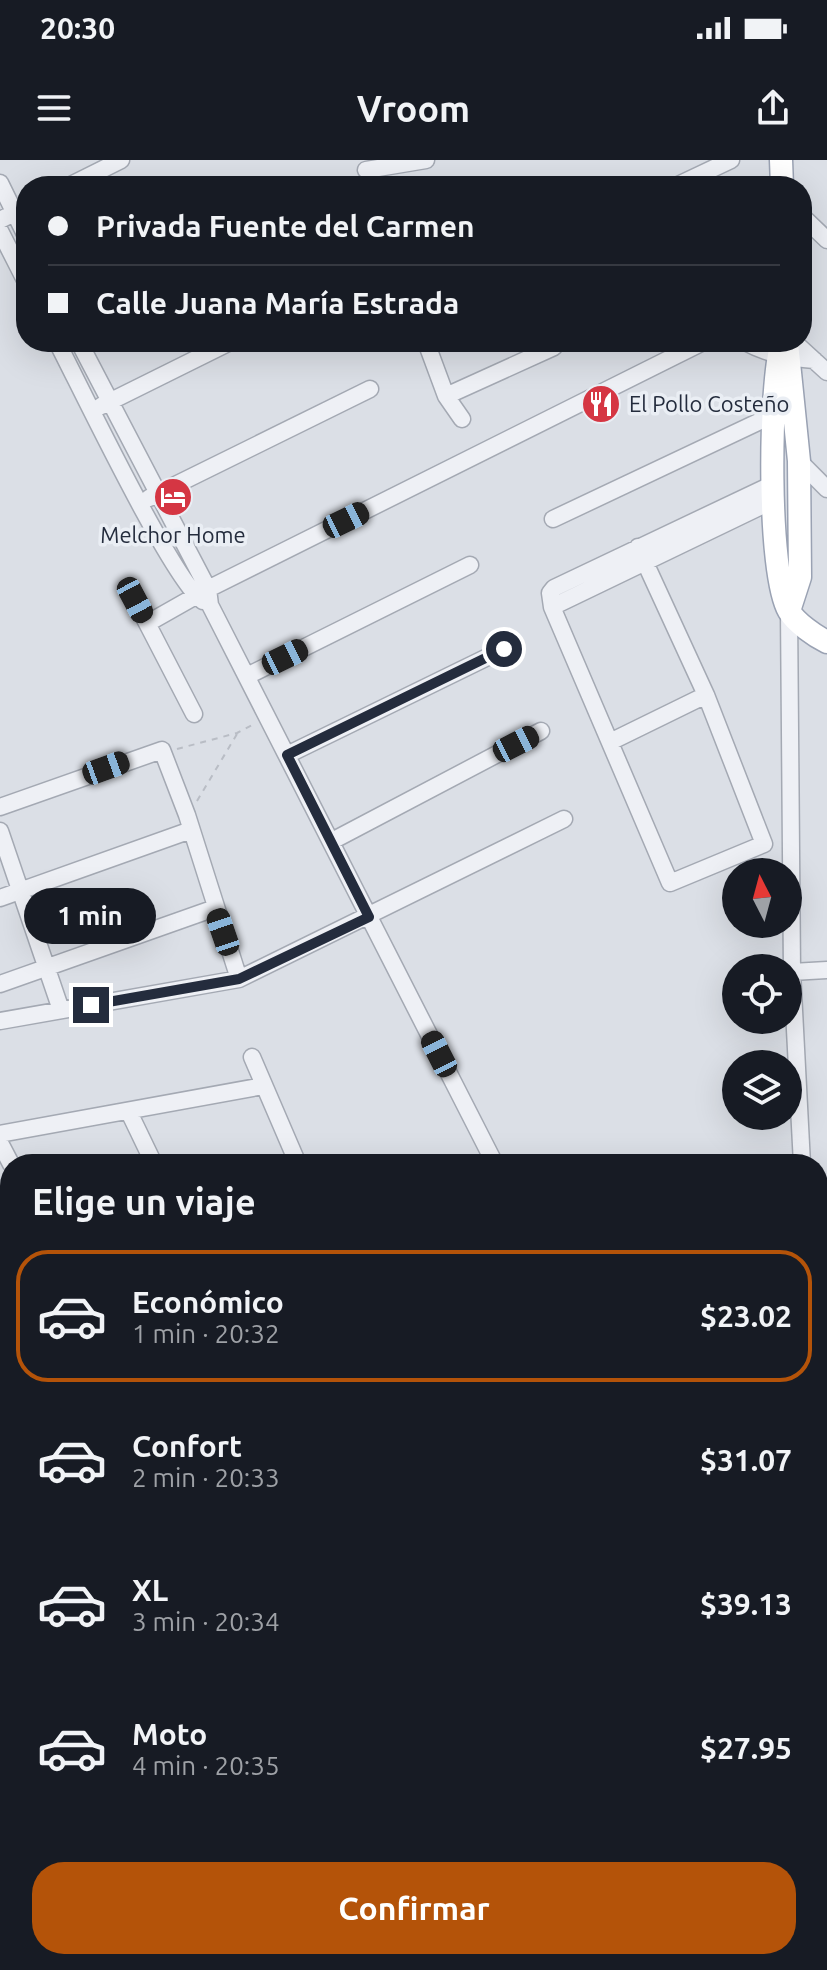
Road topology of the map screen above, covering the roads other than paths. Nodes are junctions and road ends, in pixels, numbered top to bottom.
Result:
1 (121, 160) edge
2 (426, 160) edge
3 (731, 160) edge
4 (366, 172) edge
5 (89, 176) edge
6 (697, 176) edge
7 (0, 183) edge
8 (14, 214) edge
9 (812, 226) edge
10 (0, 231) edge
11 (827, 240) edge
12 (16, 262) edge
13 (62, 352) edge
14 (84, 352) edge
15 (210, 352) edge
16 (430, 352) edge
17 (543, 352) edge
18 (683, 352) edge
19 (786, 352) edge
20 (787, 352) edge
21 (796, 352) edge
22 (827, 372) edge
23 (370, 389) dead end
24 (446, 396) junction
25 (110, 402) junction
26 (93, 411) junction
27 (773, 415) junction
28 (462, 419) dead end
29 (799, 461) junction
30 (827, 489) edge
31 (773, 492) junction
32 (156, 495) junction
33 (140, 503) junction
34 (553, 519) dead end
35 (642, 555) junction
36 (470, 565) dead end
37 (204, 597) junction
38 (135, 600) dead end
39 (789, 611) junction
40 (148, 623) junction
41 (827, 642) edge
42 (504, 649) dead end
43 (247, 676) junction
44 (706, 695) junction
45 (194, 714) dead end
46 (541, 731) dead end
47 (610, 742) junction
48 (287, 755) junction
49 (0, 807) edge
50 (564, 819) dead end
51 (189, 822) junction
52 (0, 831) edge
53 (332, 841) junction
54 (20, 891) junction
55 (0, 898) edge
56 (215, 908) junction
57 (369, 917) junction
58 (792, 954) edge
59 (47, 968) junction
60 (827, 970) edge
61 (802, 971) edge
62 (239, 979) junction
63 (0, 984) edge
64 (61, 1010) junction
65 (0, 1021) edge
66 (795, 1034) edge
67 (252, 1057) dead end
68 (263, 1086) junction
69 (129, 1112) junction
70 (0, 1134) edge
71 (149, 1154) edge
72 (294, 1154) edge
73 (490, 1154) edge
74 (801, 1154) edge

1 - 5 street
2 - 4 street
3 - 6 street
7 - 8 street
9 - 11 street
10 - 12 street
13 - 26 street
14 - 25 street
15 - 25 street
16 - 24 street
17 - 24 street
18 - 37 street
19 - 27 main road
20 - 29 main road
21 - 22 street
23 - 32 street
24 - 28 street
25 - 26 street
25 - 32 street
26 - 33 street
27 - 31 main road
27 - 34 street
29 - 30 street
29 - 39 main road
31 - 35 street
31 - 39 main road
32 - 33 street
32 - 37 street
33 - 37 street
35 - 44 street
35 - 47 street
36 - 43 street
37 - 40 street
37 - 43 street
38 - 40 street
39 - 41 main road
39 - 58 street
40 - 45 street
42 - 48 street
43 - 48 street
44 - 47 street
44 - 47 street
46 - 53 street
48 - 53 street
49 - 51 street
50 - 57 street
51 - 54 street
51 - 56 street
52 - 54 street
53 - 57 street
54 - 55 street
54 - 59 street
56 - 59 street
56 - 62 street
57 - 62 street
57 - 73 street
59 - 63 street
59 - 64 street
60 - 61 street
62 - 64 street
64 - 65 street
66 - 74 street
67 - 68 street
68 - 69 street
68 - 72 street
69 - 70 street
69 - 71 street

